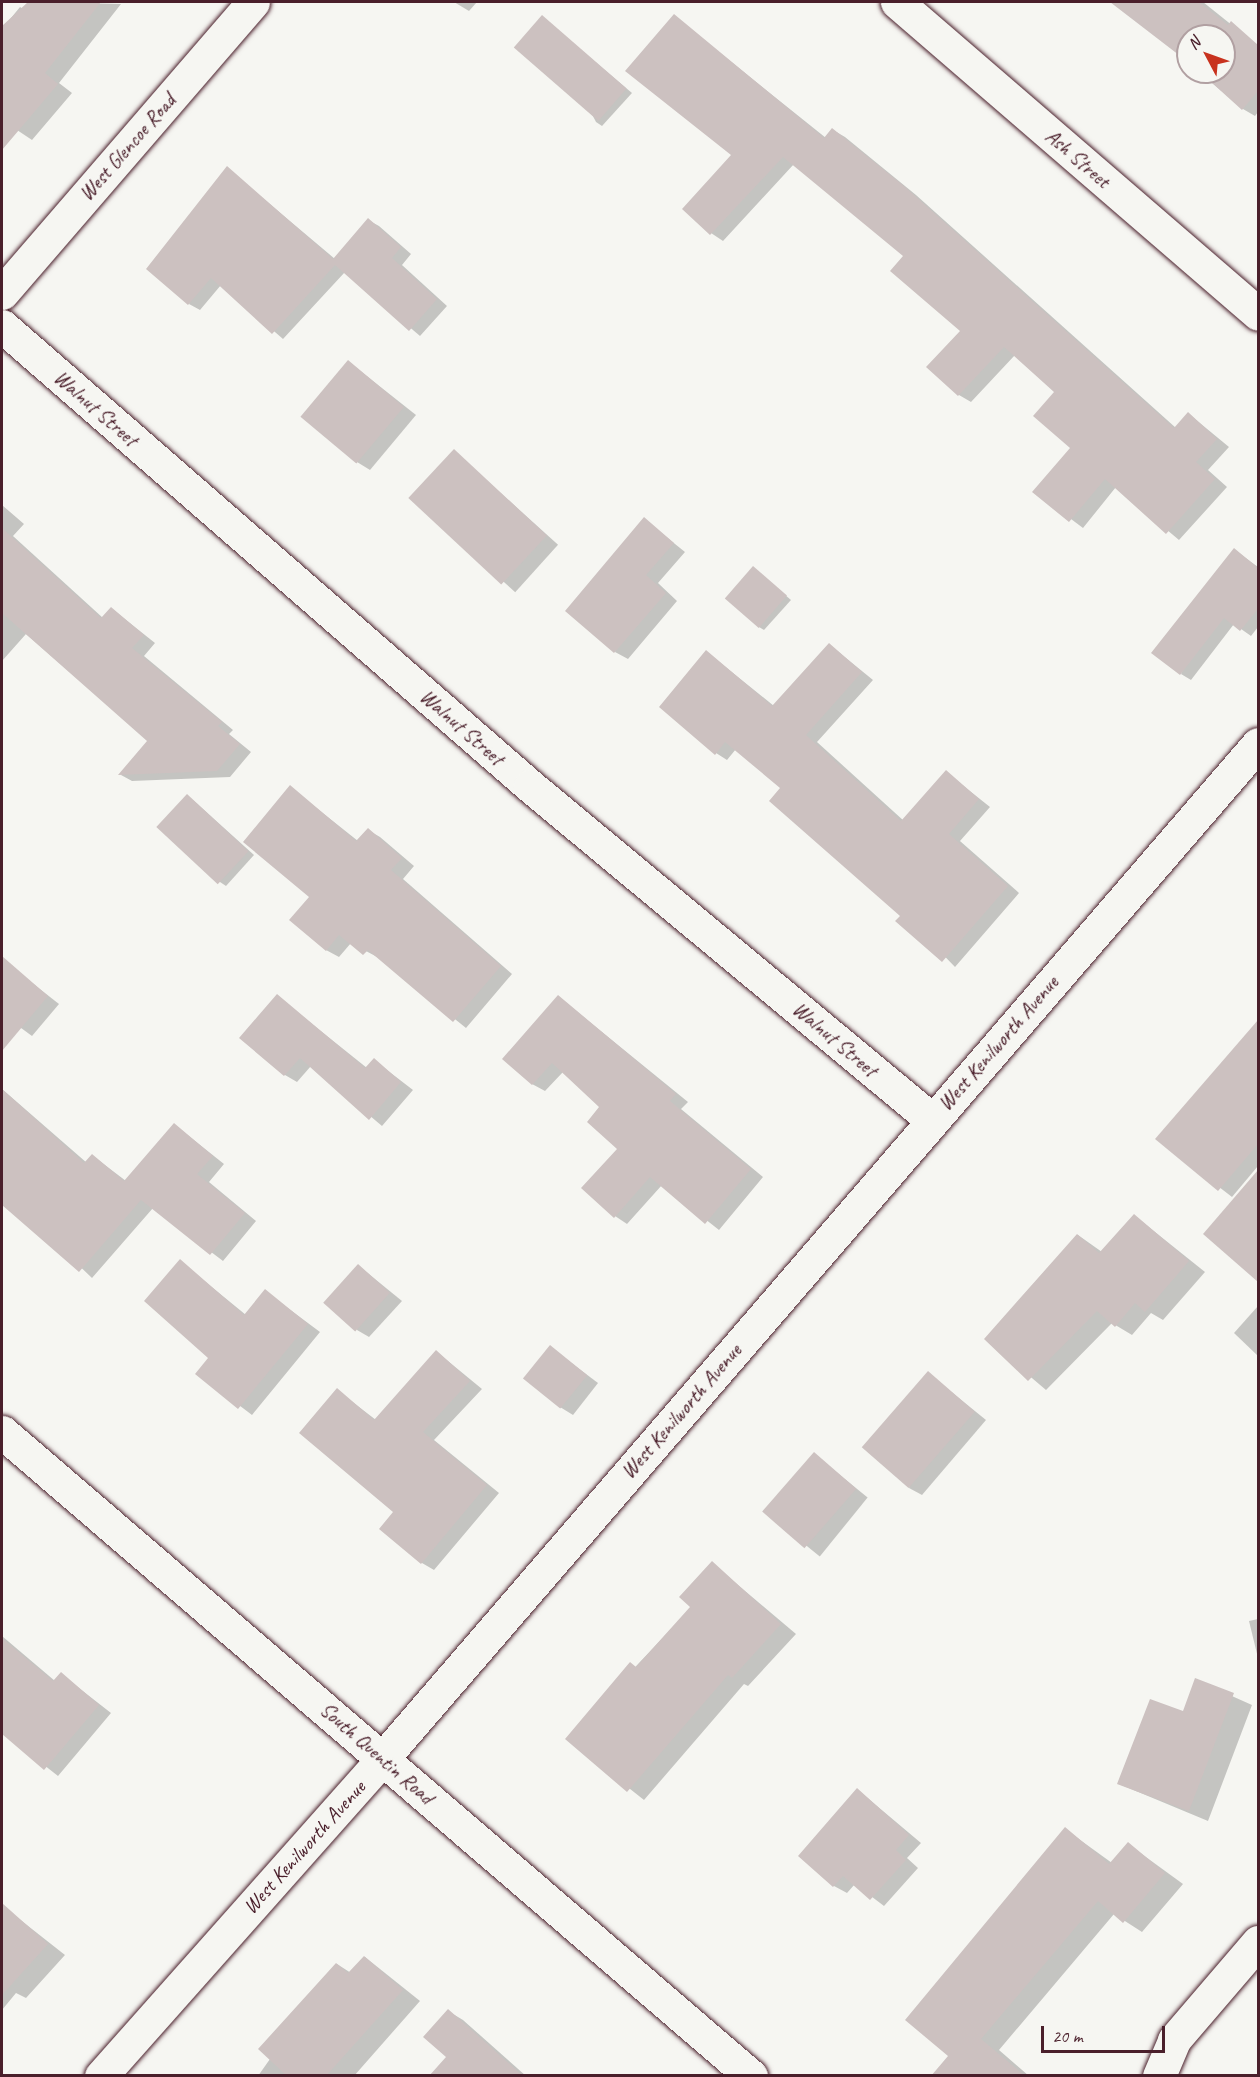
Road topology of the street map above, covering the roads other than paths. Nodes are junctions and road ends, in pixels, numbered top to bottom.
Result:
1 (253, 2) edge
2 (897, 2) edge
3 (2, 293) edge
4 (1258, 314) edge
5 (2, 326) edge
6 (1258, 744) edge
7 (931, 1119) junction
8 (2, 1432) edge
9 (383, 1758) junction
10 (1258, 1942) edge
11 (101, 2076) edge
12 (751, 2076) edge
13 (1159, 2076) edge

1 - 3 street, West Glencoe Road
2 - 4 street, Ash Street
5 - 7 street, Walnut Street
6 - 7 street, West Kenilworth Avenue
7 - 9 street, West Kenilworth Avenue
8 - 9 street, South Quentin Road
9 - 11 street, West Kenilworth Avenue
9 - 12 street, South Quentin Road
10 - 13 street

